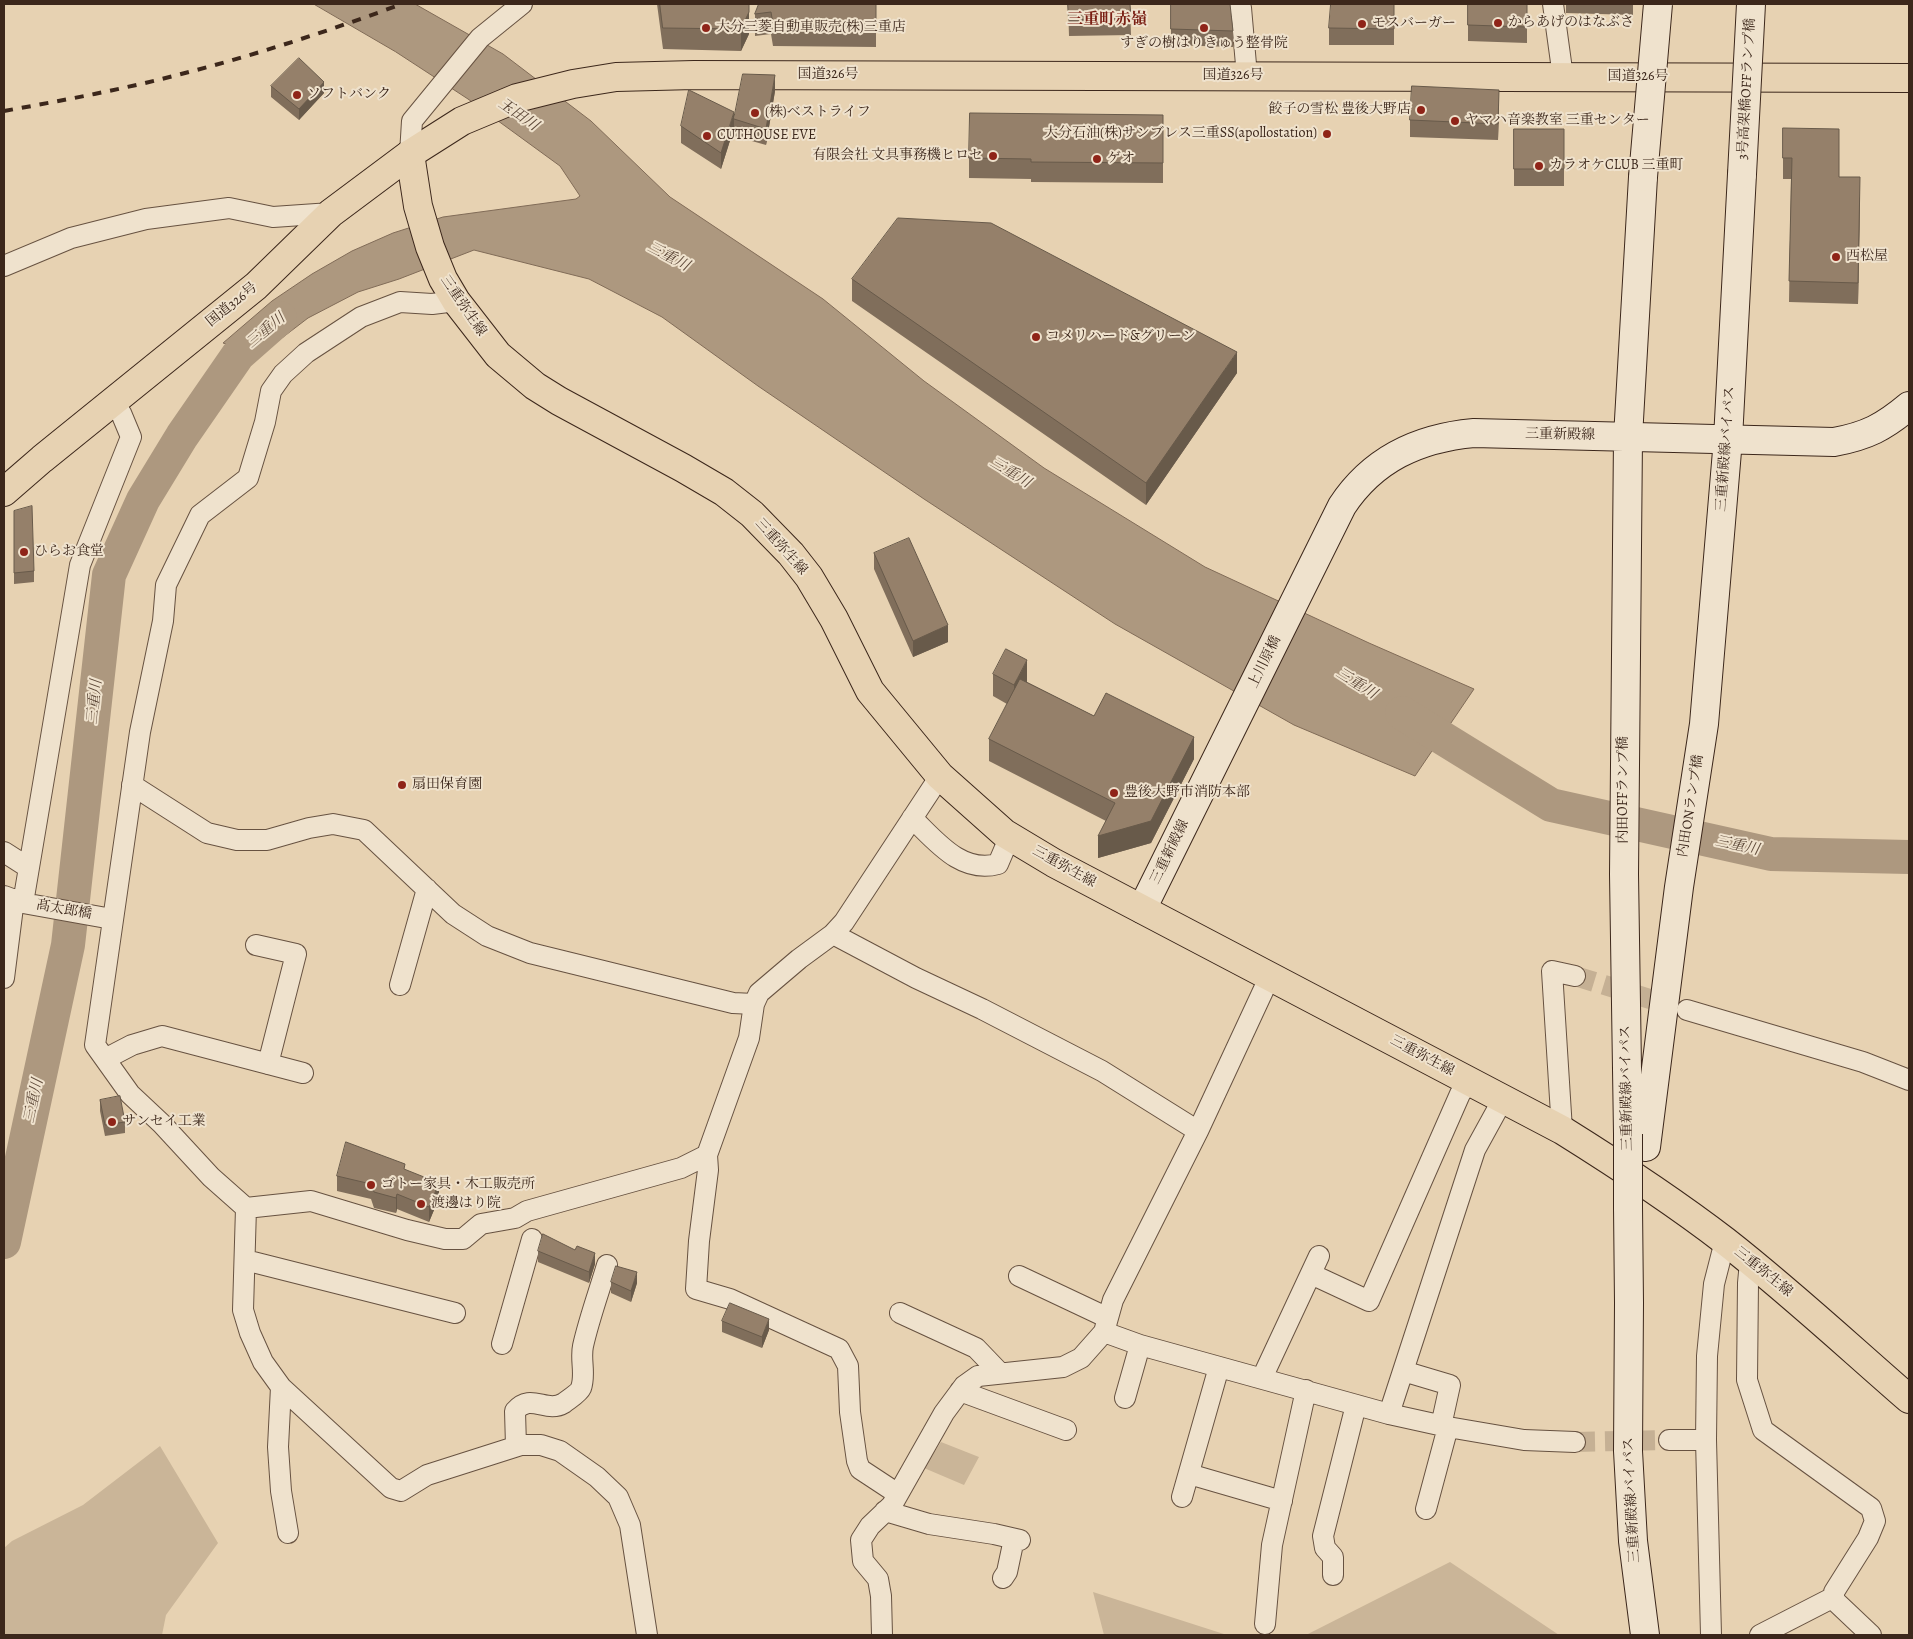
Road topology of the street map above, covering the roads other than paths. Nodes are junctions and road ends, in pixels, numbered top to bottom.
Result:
1 (522, 4) edge
2 (1224, 4) edge
3 (1553, 4) edge
4 (1658, 4) edge
5 (1751, 4) edge
6 (1247, 76) junction
7 (1563, 77) junction
8 (1909, 78) edge
9 (410, 154) junction
10 (1742, 174) joint
11 (331, 213) junction
12 (4, 266) edge
13 (453, 297) junction
14 (1909, 406) edge
15 (121, 414) dead end
16 (1628, 437) junction
17 (1728, 439) junction
18 (8, 481) edge
19 (1290, 610) joint
20 (1239, 714) joint
21 (1704, 724) joint
22 (940, 776) junction
23 (132, 785) junction
24 (912, 818) junction
25 (1010, 836) junction
26 (4, 852) edge
27 (29, 868) junction
28 (1624, 874) joint
29 (1679, 887) joint
30 (427, 889) junction
31 (13, 899) edge
32 (1142, 909) junction
33 (108, 918) junction
34 (833, 934) junction
35 (256, 945) dead end
36 (1270, 976) junction
37 (1575, 976) tunnel mouth
38 (4, 978) edge
39 (400, 985) dead end
40 (754, 1004) junction
41 (1687, 1010) tunnel mouth
42 (105, 1059) junction
43 (268, 1064) junction
44 (304, 1073) dead end
45 (1909, 1080) edge
46 (1469, 1081) junction
47 (1504, 1099) junction
48 (1562, 1130) junction
49 (1198, 1131) junction
50 (1637, 1141) junction
51 (707, 1155) junction
52 (246, 1208) junction
53 (532, 1239) dead end
54 (1724, 1241) junction
55 (245, 1260) junction
56 (1750, 1262) junction
57 (607, 1265) dead end
58 (1019, 1276) dead end
59 (900, 1312) dead end
60 (455, 1313) dead end
61 (1106, 1325) junction
62 (502, 1344) dead end
63 (1140, 1345) junction
64 (1219, 1367) junction
65 (1403, 1371) junction
66 (1000, 1373) junction
67 (1262, 1378) junction
68 (281, 1387) junction
69 (1306, 1390) junction
70 (960, 1391) junction
71 (1125, 1398) dead end
72 (1909, 1399) edge
73 (1356, 1404) junction
74 (1389, 1414) junction
75 (1444, 1427) junction
76 (1066, 1430) dead end
77 (1669, 1440) tunnel mouth
78 (1706, 1440) junction
79 (1575, 1442) tunnel mouth
80 (516, 1446) junction
81 (1188, 1474) junction
82 (898, 1494) junction
83 (1182, 1497) dead end
84 (1282, 1501) junction
85 (1426, 1509) dead end
86 (886, 1511) junction
87 (288, 1533) dead end
88 (1333, 1575) dead end
89 (1003, 1578) dead end
90 (1834, 1597) junction
91 (1265, 1624) dead end
92 (647, 1635) edge
93 (882, 1635) edge
94 (1645, 1635) edge
95 (1711, 1635) edge
96 (1760, 1635) edge
97 (1871, 1635) edge

1 - 9 street
2 - 6 street
3 - 7 street
4 - 16 main road, bridge
5 - 10 main road, 3号高架橋OFFランプ橋, bridge
6 - 7 main road, 国道326号
6 - 9 main road, 国道326号
7 - 8 main road, 国道326号
9 - 11 main road, 国道326号
9 - 13 main road, 三重弥生線
10 - 17 main road, 三重新殿線バイパス
11 - 12 street
11 - 18 main road, 国道326号
13 - 22 main road, 三重弥生線
13 - 23 street
14 - 17 main road, 三重新殿線
15 - 27 street
16 - 17 main road, 三重新殿線
16 - 19 main road, 三重新殿線
16 - 28 main road, 内田OFFランプ橋
17 - 21 main road, 三重新殿線バイパス
19 - 20 main road, 上川原橋
20 - 32 main road, 三重新殿線
21 - 29 main road, 内田ONランプ橋
22 - 24 street
22 - 25 main road, 三重弥生線
23 - 30 street
23 - 33 street
24 - 25 street
24 - 34 street
25 - 32 main road, 三重弥生線
26 - 27 street
27 - 31 street
28 - 50 main road, 三重新殿線バイパス
29 - 50 main road, 三重新殿線バイパス
30 - 39 street
30 - 40 street
31 - 33 street, 髙太郎橋
31 - 38 street
32 - 36 main road, 三重弥生線
33 - 42 street
34 - 40 street
34 - 49 street
35 - 43 street
36 - 46 main road, 三重弥生線
36 - 49 street
37 - 48 street
40 - 51 street
41 - 45 street
42 - 43 street
42 - 52 street
43 - 44 street
46 - 47 main road, 三重弥生線
46 - 67 street
47 - 48 main road, 三重弥生線
47 - 65 street
48 - 54 main road, 三重弥生線
49 - 61 street
50 - 94 main road, 三重新殿線バイパス
51 - 52 street
51 - 82 street
52 - 55 street
53 - 62 street
54 - 56 main road, 三重弥生線
54 - 78 street
55 - 60 street
55 - 68 street
56 - 72 main road, 三重弥生線
56 - 90 street
57 - 80 street
58 - 61 street
59 - 66 street
61 - 63 street
61 - 66 street
63 - 64 street
63 - 71 street
64 - 67 street
64 - 81 street
65 - 74 street
65 - 75 street
66 - 70 street
67 - 69 street
68 - 80 street
68 - 87 street
69 - 73 street
69 - 84 street
70 - 76 street
70 - 82 street
73 - 74 street
73 - 88 street
74 - 75 street
75 - 79 street
75 - 85 street
77 - 78 street
78 - 95 street
80 - 92 street
81 - 83 street
81 - 84 street
82 - 86 street
84 - 91 street
86 - 89 street
86 - 93 street
90 - 96 street
90 - 97 street

